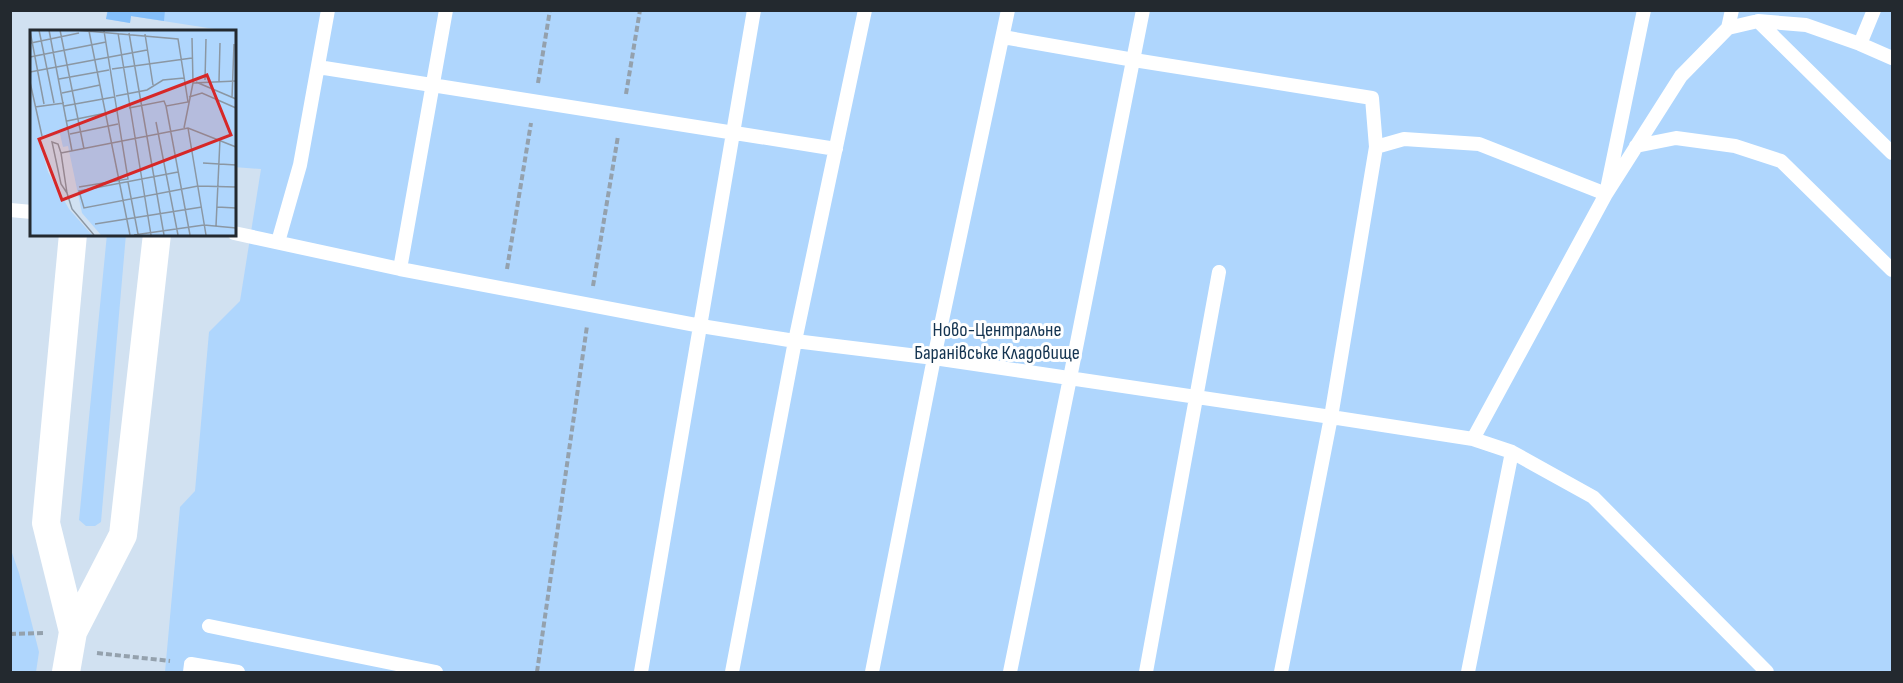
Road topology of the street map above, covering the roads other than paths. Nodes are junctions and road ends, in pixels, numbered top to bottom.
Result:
1 (328, 10) edge
2 (446, 10) edge
3 (754, 10) edge
4 (866, 10) edge
5 (1008, 10) edge
6 (1143, 10) edge
7 (1644, 10) edge
8 (1732, 10) edge
9 (1874, 10) edge
10 (1758, 21) junction
11 (1728, 28) junction
12 (1003, 37) junction
13 (1860, 44) junction
14 (1893, 58) edge
15 (1134, 60) junction
16 (318, 67) junction
17 (432, 86) junction
18 (734, 133) junction
19 (1636, 146) junction
20 (1376, 147) junction
21 (836, 149) junction
22 (1893, 153) edge
23 (1606, 195) junction
24 (10, 210) edge
25 (30, 212) edge
26 (236, 233) edge
27 (73, 236) edge
28 (158, 236) edge
29 (278, 242) junction
30 (400, 269) junction
31 (1893, 270) edge
32 (1219, 272) dead end
33 (701, 326) junction
34 (795, 341) junction
35 (934, 358) junction
36 (1070, 378) junction
37 (1197, 397) junction
38 (1331, 417) junction
39 (1473, 439) junction
40 (1512, 452) junction
41 (209, 626) dead end
42 (70, 651) edge
43 (190, 668) edge
44 (238, 672) edge
45 (436, 672) edge
46 (641, 672) edge
47 (732, 672) edge
48 (872, 672) edge
49 (1010, 672) edge
50 (1146, 672) edge
51 (1281, 672) edge
52 (1468, 672) edge
53 (1767, 672) edge

1 - 16 lane
2 - 17 lane
3 - 18 lane
4 - 21 lane
5 - 12 lane
6 - 15 lane
7 - 23 lane
8 - 11 lane
9 - 13 lane
10 - 11 lane
10 - 13 lane
10 - 22 lane
11 - 19 lane
12 - 15 lane
12 - 35 lane
13 - 14 lane
15 - 20 lane
15 - 36 lane
16 - 17 lane
16 - 29 lane
17 - 18 lane
17 - 30 lane
18 - 21 lane
18 - 33 lane
19 - 23 lane
19 - 31 lane
20 - 23 lane
20 - 38 lane
21 - 34 lane
23 - 39 lane
24 - 25 lane
26 - 29 lane
27 - 42 street
28 - 42 street
29 - 30 lane
30 - 33 lane
32 - 37 lane
33 - 34 lane
33 - 46 lane
34 - 35 lane
34 - 47 lane
35 - 36 lane
35 - 48 lane
36 - 37 lane
36 - 49 lane
37 - 38 lane
37 - 50 lane
38 - 39 lane
38 - 51 lane
39 - 40 lane
40 - 52 lane
40 - 53 lane
41 - 45 lane
43 - 44 lane

